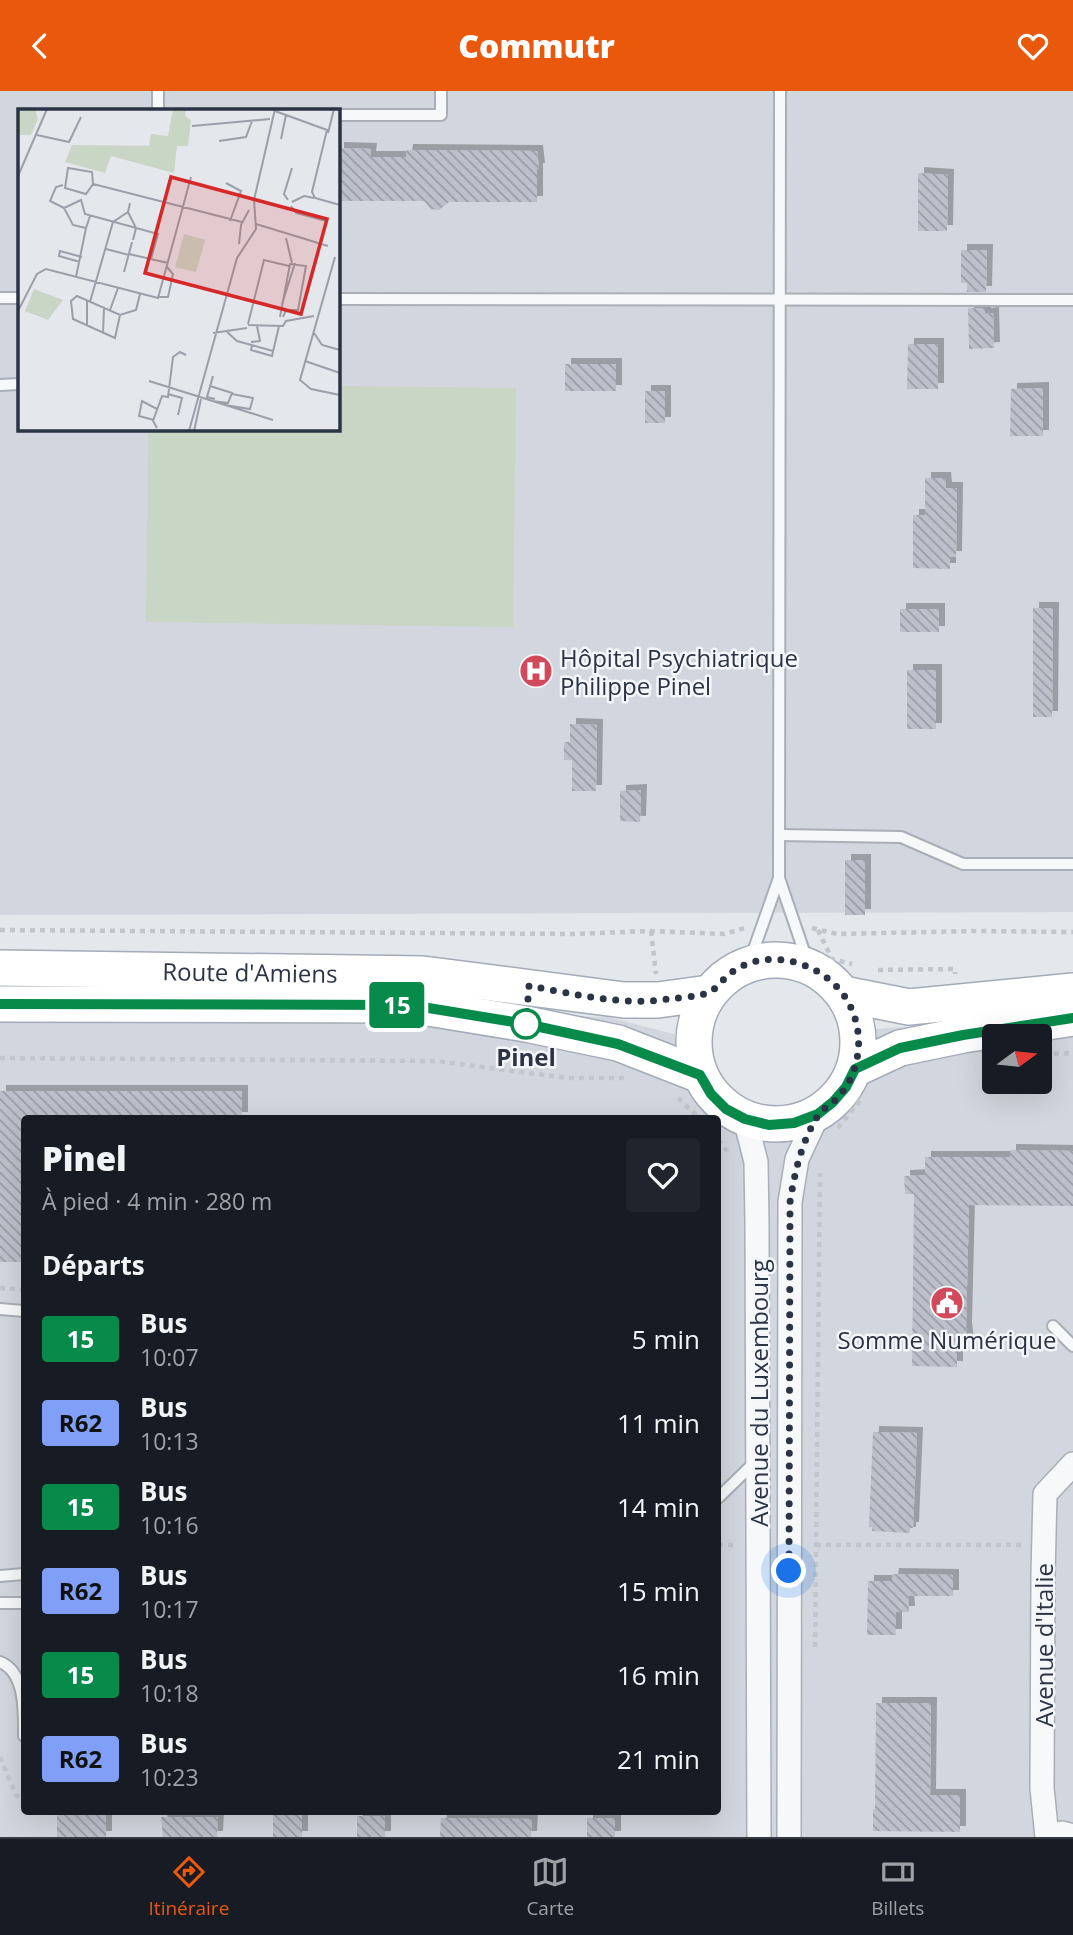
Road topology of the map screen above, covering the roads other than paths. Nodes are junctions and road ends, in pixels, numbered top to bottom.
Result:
1 (158, 91) edge
2 (442, 91) edge
3 (780, 91) edge
4 (158, 109) edge
5 (340, 115) edge
6 (0, 298) edge
7 (18, 299) edge
8 (340, 299) edge
9 (780, 300) junction
10 (1073, 300) edge
11 (18, 384) edge
12 (0, 385) edge
13 (779, 835) junction
14 (1073, 864) edge
15 (779, 878) junction
16 (749, 964) junction
17 (809, 966) junction
18 (0, 968) edge
19 (1073, 991) edge
20 (709, 993) junction
21 (843, 994) junction
22 (0, 1004) edge
23 (1073, 1018) edge
24 (700, 1075) junction
25 (860, 1081) junction
26 (745, 1119) junction
27 (826, 1123) junction
28 (0, 1309) edge
29 (21, 1311) edge
30 (1053, 1326) dead end
31 (1073, 1346) edge
32 (759, 1458) junction
33 (1073, 1464) edge
34 (721, 1495) edge
35 (21, 1574) edge
36 (0, 1576) edge
37 (0, 1603) edge
38 (21, 1603) edge
39 (0, 1662) edge
40 (21, 1688) edge
41 (1073, 1836) edge
42 (759, 1837) edge
43 (789, 1837) edge
44 (1047, 1837) edge

1 - 4 lane
2 - 5 lane
3 - 9 lane
6 - 7 lane
8 - 9 lane
9 - 10 lane
9 - 13 lane
11 - 12 lane
13 - 14 lane
13 - 15 lane
15 - 16 lane
15 - 17 lane
16 - 17 main road
16 - 20 main road
17 - 21 main road
18 - 20 main road, Route d'Amiens
19 - 21 main road
20 - 24 main road
21 - 25 main road
22 - 24 main road, Route d'Amiens
23 - 25 main road
24 - 26 main road
25 - 27 main road
26 - 27 main road
26 - 32 street, Avenue du Luxembourg
27 - 43 street, Avenue du Luxembourg
28 - 29 lane
30 - 31 lane
32 - 34 lane
32 - 42 street, Avenue du Luxembourg
33 - 44 street, Avenue d'Italie
35 - 36 lane
37 - 38 lane
39 - 40 lane
41 - 44 street

